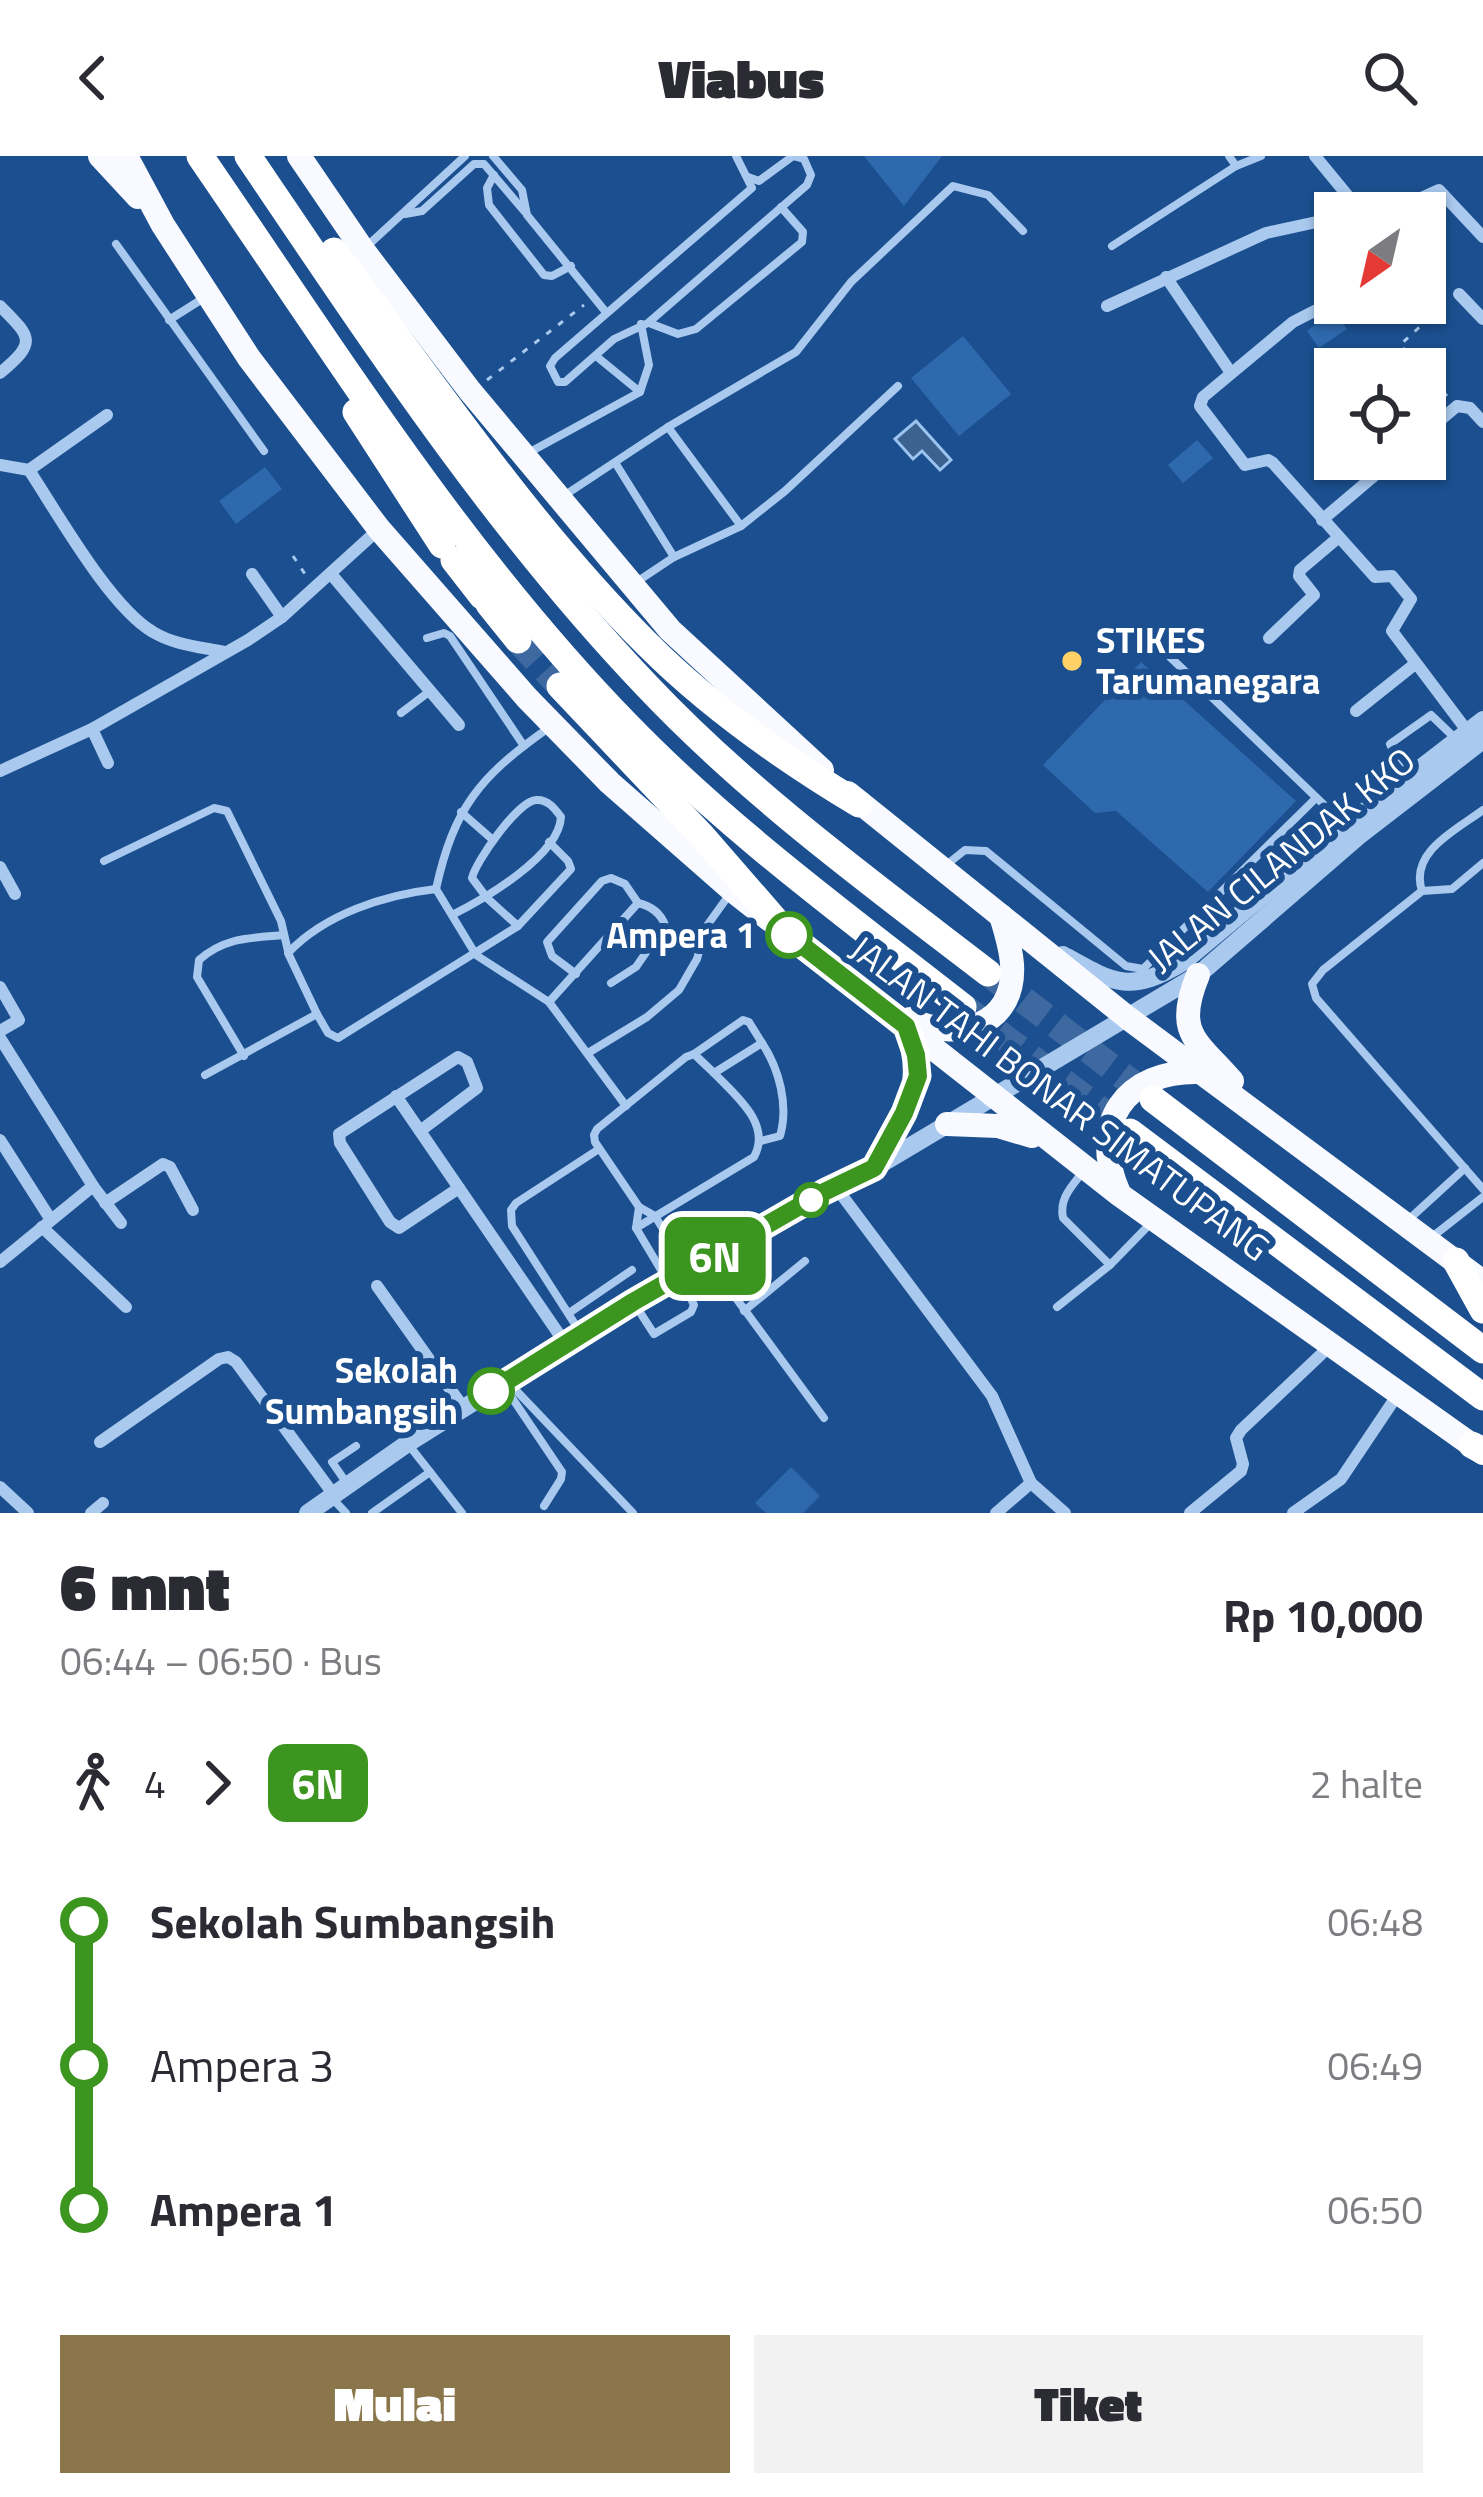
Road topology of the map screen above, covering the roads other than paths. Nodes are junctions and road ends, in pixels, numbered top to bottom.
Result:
1 (100, 156) edge
2 (126, 156) edge
3 (196, 156) edge
4 (248, 156) edge
5 (264, 156) edge
6 (299, 156) edge
7 (465, 156) edge
8 (493, 156) edge
9 (736, 156) edge
10 (1229, 156) edge
11 (1261, 156) edge
12 (1315, 156) edge
13 (1236, 166) junction
14 (494, 175) junction
15 (748, 177) junction
16 (1344, 192) edge
17 (1446, 197) edge
18 (781, 207) junction
19 (404, 214) junction
20 (527, 214) junction
21 (1314, 223) edge
22 (164, 226) junction
23 (1023, 231) dead end
24 (1483, 237) edge
25 (116, 244) dead end
26 (1112, 246) dead end
27 (363, 250) junction
28 (571, 266) junction
29 (1166, 277) junction
30 (1459, 294) dead end
31 (208, 296) junction
32 (1108, 305) dead end
33 (0, 306) edge
34 (605, 311) junction
35 (1314, 312) edge
36 (1483, 319) edge
37 (170, 320) junction
38 (644, 323) junction
39 (596, 356) junction
40 (0, 373) edge
41 (1231, 373) junction
42 (898, 386) dead end
43 (640, 392) junction
44 (1483, 393) edge
45 (1464, 407) junction
46 (107, 415) dead end
47 (1446, 419) edge
48 (1483, 422) edge
49 (668, 427) junction
50 (264, 451) dead end
51 (523, 456) junction
52 (616, 464) junction
53 (0, 465) edge
54 (29, 470) junction
55 (1369, 480) edge
56 (558, 498) junction
57 (1322, 520) junction
58 (741, 526) junction
59 (379, 529) junction
60 (1339, 537) junction
61 (674, 557) junction
62 (252, 574) dead end
63 (331, 574) junction
64 (632, 585) junction
65 (282, 617) junction
66 (427, 638) dead end
67 (1269, 638) dead end
68 (518, 640) tunnel mouth
69 (226, 652) junction
70 (1168, 656) dead end
71 (1415, 664) junction
72 (560, 686) tunnel mouth
73 (430, 691) junction
74 (1356, 711) dead end
75 (401, 713) dead end
76 (553, 724) junction
77 (459, 725) dead end
78 (92, 729) junction
79 (1474, 736) edge
80 (524, 746) junction
81 (108, 763) dead end
82 (0, 771) edge
83 (1430, 771) junction
84 (1407, 779) junction
85 (1316, 798) junction
86 (860, 803) junction
87 (1483, 810) edge
88 (460, 812) junction
89 (1346, 826) junction
90 (493, 840) junction
91 (549, 842) junction
92 (104, 861) dead end
93 (1483, 863) edge
94 (0, 867) edge
95 (941, 869) junction
96 (436, 889) junction
97 (1226, 889) junction
98 (1423, 891) junction
99 (15, 894) dead end
100 (727, 897) junction
101 (487, 898) junction
102 (638, 903) junction
103 (1245, 909) junction
104 (452, 915) junction
105 (1011, 924) junction
106 (518, 926) junction
107 (284, 934) junction
108 (789, 935) junction
109 (288, 953) junction
110 (476, 955) junction
111 (988, 973) tunnel mouth
112 (576, 974) junction
113 (1198, 975) junction
114 (611, 983) dead end
115 (0, 987) edge
116 (874, 1001) junction
117 (549, 1002) junction
118 (963, 1006) tunnel mouth
119 (317, 1015) junction
120 (1128, 1018) junction
121 (906, 1026) junction
122 (0, 1035) edge
123 (762, 1043) junction
124 (587, 1053) junction
125 (694, 1054) junction
126 (244, 1055) junction
127 (1201, 1072) junction
128 (714, 1073) junction
129 (205, 1075) dead end
130 (396, 1096) junction
131 (993, 1097) junction
132 (1153, 1099) tunnel mouth
133 (626, 1106) junction
134 (1257, 1113) junction
135 (947, 1124) junction
136 (420, 1131) junction
137 (1130, 1132) tunnel mouth
138 (0, 1140) edge
139 (761, 1141) junction
140 (1057, 1146) junction
141 (599, 1149) junction
142 (874, 1168) junction
143 (1085, 1168) junction
144 (1465, 1168) junction
145 (93, 1186) junction
146 (835, 1186) junction
147 (459, 1189) junction
148 (1483, 1194) edge
149 (1120, 1195) junction
150 (105, 1203) junction
151 (639, 1207) junction
152 (193, 1210) dead end
153 (655, 1216) junction
154 (1154, 1220) junction
155 (47, 1223) junction
156 (121, 1223) dead end
157 (1405, 1223) junction
158 (635, 1228) junction
159 (1427, 1240) junction
160 (708, 1260) junction
161 (0, 1262) edge
162 (805, 1262) dead end
163 (1110, 1265) junction
164 (1473, 1269) edge
165 (632, 1270) dead end
166 (679, 1276) junction
167 (377, 1286) dead end
168 (633, 1302) junction
169 (126, 1307) dead end
170 (1057, 1307) dead end
171 (1483, 1310) edge
172 (744, 1311) junction
173 (568, 1313) junction
174 (575, 1341) junction
175 (1330, 1346) junction
176 (1483, 1350) edge
177 (505, 1383) junction
178 (1397, 1394) junction
179 (1483, 1397) edge
180 (463, 1407) junction
181 (824, 1418) dead end
182 (100, 1442) dead end
183 (408, 1443) junction
184 (356, 1446) dead end
185 (1479, 1452) edge
186 (430, 1472) junction
187 (1031, 1483) junction
188 (0, 1487) edge
189 (338, 1492) junction
190 (104, 1503) dead end
191 (544, 1506) dead end
192 (28, 1513) edge
193 (91, 1513) edge
194 (308, 1513) edge
195 (346, 1513) edge
196 (372, 1513) edge
197 (463, 1513) edge
198 (633, 1513) edge
199 (996, 1513) edge
200 (1065, 1513) edge
201 (1190, 1513) edge
202 (1293, 1513) edge

1 - 22 highway
2 - 22 highway, JALAN TAHI BONAR SIMATUPANG
3 - 68 highway
3 - 118 highway
4 - 111 highway
5 - 86 highway
6 - 27 highway
7 - 19 lane
8 - 20 lane
9 - 15 lane
10 - 13 lane
11 - 13 lane
12 - 16 street
13 - 26 lane
14 - 19 lane
14 - 20 lane
14 - 28 lane
15 - 18 lane
15 - 34 lane
17 - 24 street
18 - 38 lane
18 - 38 lane
19 - 27 lane
20 - 28 lane
21 - 29 street
22 - 31 highway, JALAN TAHI BONAR SIMATUPANG
23 - 49 lane
25 - 37 lane
27 - 51 highway
28 - 34 lane
29 - 32 street
29 - 41 street
30 - 36 street
31 - 37 lane
31 - 59 highway, JALAN TAHI BONAR SIMATUPANG
33 - 40 street
34 - 39 lane
35 - 41 street
37 - 50 lane
38 - 39 lane
38 - 43 lane
39 - 43 lane
41 - 57 street
42 - 58 lane
43 - 51 lane
44 - 45 street
45 - 47 street
45 - 48 street
46 - 54 street
49 - 52 lane
49 - 58 lane
51 - 56 highway
52 - 56 lane
52 - 61 lane
53 - 54 street
54 - 69 street
55 - 57 street
56 - 64 highway
57 - 60 street
58 - 61 lane
59 - 63 street
59 - 76 highway, JALAN TAHI BONAR SIMATUPANG
60 - 67 street
60 - 71 street
61 - 64 lane
62 - 65 street
63 - 65 street
63 - 73 street
64 - 86 highway
65 - 69 street
66 - 80 lane
69 - 78 street
70 - 85 lane
71 - 74 street
71 - 79 street
72 - 108 highway
73 - 75 lane
73 - 77 street
76 - 80 lane
76 - 100 highway, JALAN TAHI BONAR SIMATUPANG
78 - 81 street
78 - 82 street
79 - 83 street, JALAN CILANDAK KKO
79 - 84 lane
80 - 88 lane
83 - 84 street, JALAN CILANDAK KKO
83 - 113 street, JALAN CILANDAK KKO
84 - 89 street, JALAN CILANDAK KKO
85 - 89 lane
85 - 97 lane
86 - 95 highway
87 - 98 lane
88 - 90 lane
88 - 96 lane
89 - 103 street, JALAN CILANDAK KKO
90 - 91 lane
90 - 101 lane
91 - 101 lane
91 - 106 lane
92 - 107 lane
93 - 98 lane
94 - 99 street
95 - 97 lane
95 - 105 highway
96 - 104 lane
96 - 109 lane
97 - 103 lane
98 - 144 lane
100 - 108 highway, JALAN TAHI BONAR SIMATUPANG
100 - 124 lane
101 - 104 lane
101 - 106 lane
102 - 112 lane
102 - 112 lane
102 - 114 lane
103 - 105 street, JALAN CILANDAK KKO
104 - 110 lane
105 - 116 highway
105 - 120 highway
106 - 110 lane
107 - 109 lane
107 - 126 lane
108 - 116 highway, JALAN TAHI BONAR SIMATUPANG
109 - 119 lane
110 - 117 lane
110 - 119 lane
112 - 117 lane
113 - 120 street, JALAN CILANDAK KKO
113 - 134 highway
115 - 122 street
116 - 121 highway, JALAN TAHI BONAR SIMATUPANG
117 - 124 lane
119 - 126 lane
120 - 127 highway
120 - 131 street, JALAN CILANDAK KKO
121 - 131 highway, JALAN TAHI BONAR SIMATUPANG
121 - 142 highway
122 - 145 street
123 - 125 lane
123 - 128 lane
123 - 139 lane
124 - 133 lane
125 - 128 lane
125 - 133 lane
126 - 129 lane
127 - 134 highway
127 - 149 highway
128 - 139 lane
130 - 136 street
130 - 136 street
130 - 147 street
131 - 135 street, JALAN CILANDAK KKO
131 - 140 highway, JALAN TAHI BONAR SIMATUPANG
132 - 176 highway
133 - 141 lane
134 - 157 highway
135 - 140 highway
135 - 142 street, JALAN CILANDAK KKO
136 - 147 street
137 - 179 highway
138 - 155 street
139 - 153 lane
140 - 143 highway, JALAN TAHI BONAR SIMATUPANG
141 - 151 lane
141 - 173 lane
142 - 146 street, JALAN CILANDAK KKO
143 - 149 highway, JALAN TAHI BONAR SIMATUPANG
143 - 163 lane
144 - 148 lane
144 - 157 lane
145 - 150 street
145 - 155 street
146 - 160 street, JALAN CILANDAK KKO
146 - 187 street
147 - 174 street
148 - 159 lane
149 - 154 highway, JALAN TAHI BONAR SIMATUPANG
150 - 152 street
150 - 156 street
151 - 153 lane
151 - 158 lane
153 - 158 lane
153 - 166 lane
154 - 163 lane
154 - 175 highway, JALAN TAHI BONAR SIMATUPANG
155 - 161 street
155 - 169 street
157 - 159 highway
158 - 166 lane
159 - 164 highway
160 - 166 street, JALAN CILANDAK KKO
160 - 172 lane
162 - 172 lane
163 - 170 lane
164 - 171 highway
165 - 173 lane
166 - 168 street, JALAN CILANDAK KKO
166 - 168 lane
167 - 180 street
168 - 174 street, JALAN CILANDAK KKO
172 - 181 lane
173 - 174 lane
174 - 177 street, JALAN CILANDAK KKO
175 - 178 highway, JALAN TAHI BONAR SIMATUPANG
175 - 201 street
177 - 180 street, JALAN CILANDAK KKO
177 - 191 lane
177 - 198 lane
178 - 185 highway, JALAN TAHI BONAR SIMATUPANG
178 - 202 street
180 - 183 street, JALAN CILANDAK KKO
182 - 189 street
183 - 186 lane
183 - 189 street, JALAN CILANDAK KKO
184 - 189 lane
186 - 196 lane
186 - 197 lane
187 - 199 street
187 - 200 street
188 - 192 street
189 - 194 street, JALAN CILANDAK KKO
189 - 195 lane
190 - 193 street

